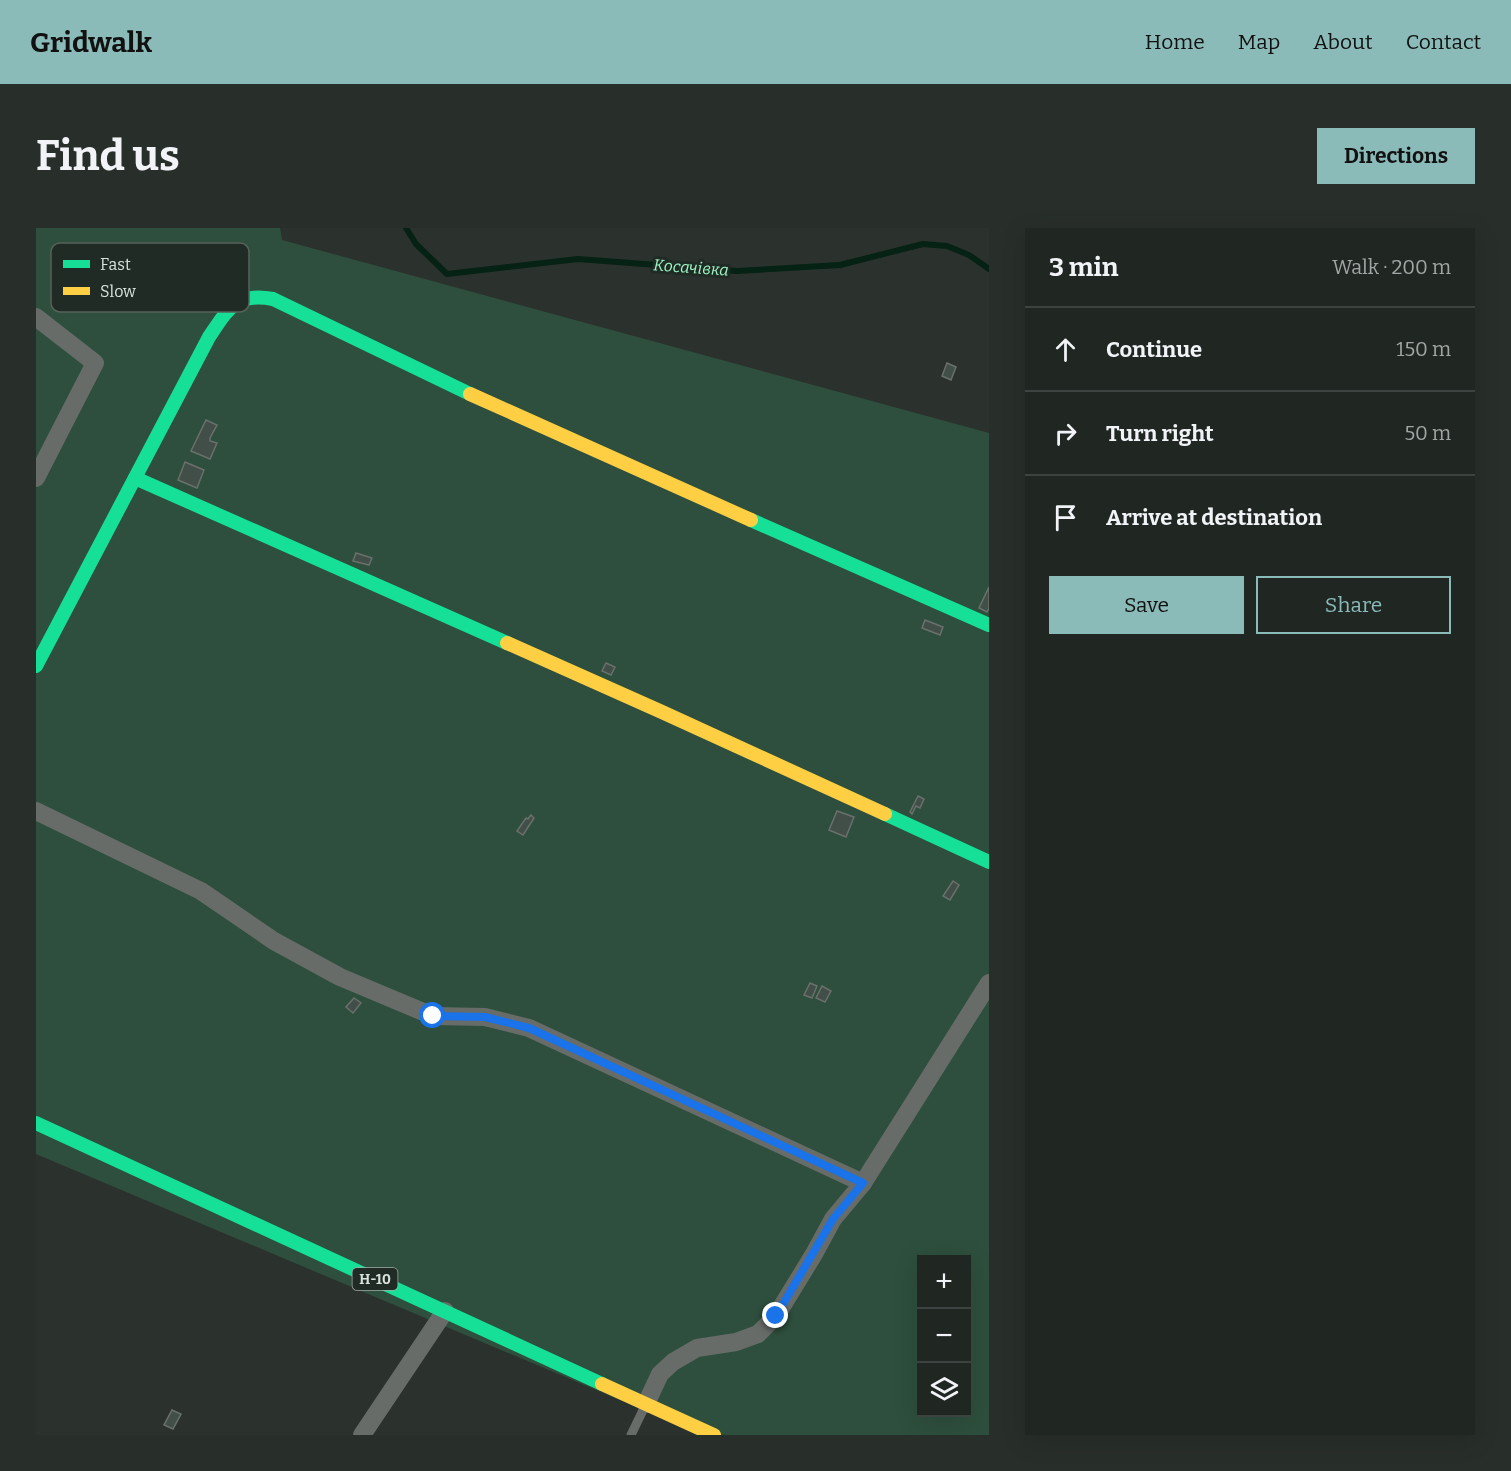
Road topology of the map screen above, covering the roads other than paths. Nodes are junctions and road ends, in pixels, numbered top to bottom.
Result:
1 (249, 297) edge
2 (227, 312) edge
3 (36, 317) edge
4 (36, 478) edge
5 (135, 478) junction
6 (989, 625) edge
7 (36, 666) edge
8 (36, 811) edge
9 (989, 862) edge
10 (989, 983) edge
11 (36, 1123) edge
12 (863, 1183) junction
13 (445, 1311) junction
14 (646, 1404) junction
15 (362, 1435) edge
16 (631, 1435) edge
17 (714, 1435) edge

1 - 6 street
2 - 5 street
3 - 4 street
5 - 7 street
5 - 9 street
8 - 12 street
10 - 12 street
11 - 13 street, Н-10
12 - 14 street
13 - 14 street, Н-10
13 - 15 street
14 - 16 lane
14 - 17 street, Н-10

